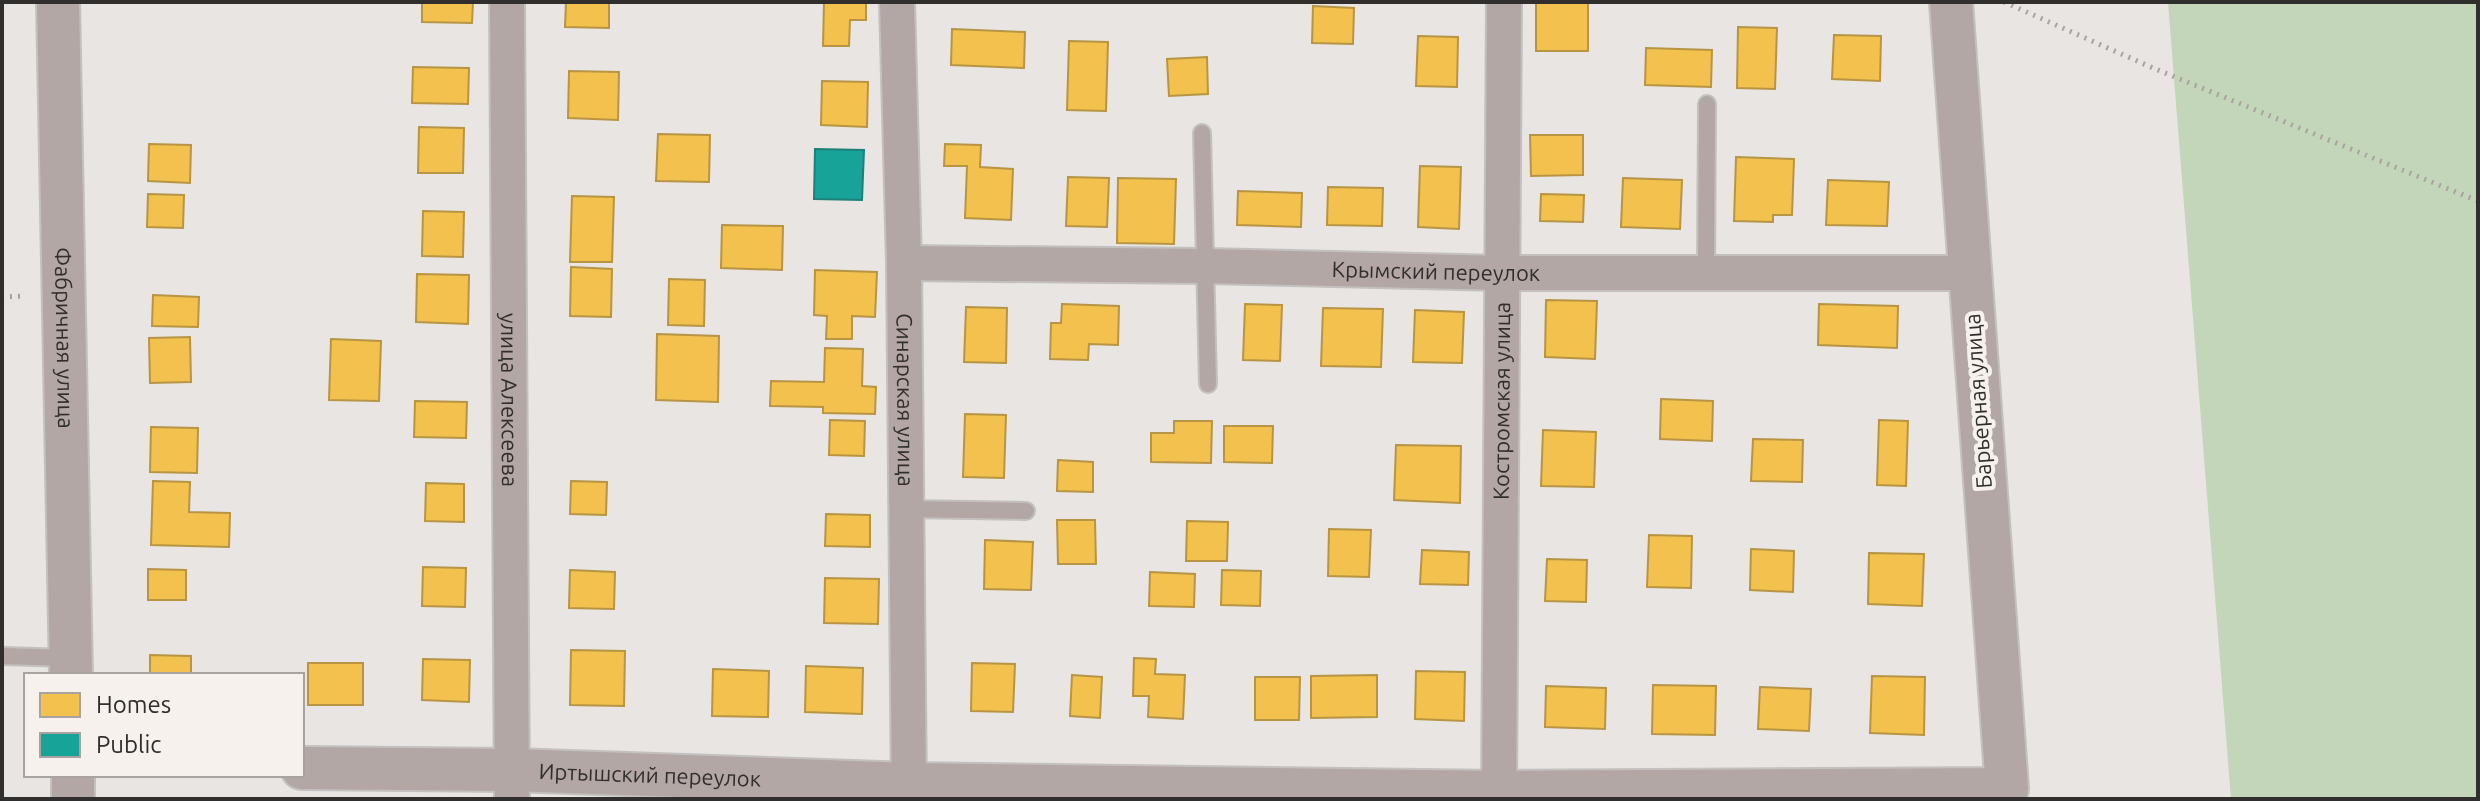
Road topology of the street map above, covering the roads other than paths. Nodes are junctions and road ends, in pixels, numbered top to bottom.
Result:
1 (58, 2) edge
2 (507, 2) edge
3 (897, 2) edge
4 (1504, 2) edge
5 (1951, 2) edge
6 (1707, 104) dead end
7 (1202, 133) dead end
8 (904, 263) junction
9 (1205, 266) junction
10 (1502, 273) junction
11 (1969, 273) junction
12 (1706, 274) junction
13 (1208, 384) dead end
14 (906, 509) junction
15 (1026, 511) dead end
16 (2, 656) edge
17 (71, 667) edge
18 (304, 768) edge
19 (73, 777) edge
20 (512, 785) edge
21 (909, 792) edge
22 (2008, 794) edge
23 (1751, 795) edge
24 (1499, 796) edge
25 (73, 799) edge

1 - 17 street, Фабричная улица
2 - 20 street, улица Алексеева
3 - 8 street, Синарская улица
4 - 10 street, Костромская улица
5 - 11 street, Барьерная улица
6 - 12 lane
7 - 9 lane
8 - 9 street, Крымский переулок
8 - 14 street, Синарская улица
9 - 10 street, Крымский переулок
9 - 13 lane
10 - 12 street, Крымский переулок
10 - 24 street, Костромская улица
11 - 12 street, Крымский переулок
11 - 22 street, Барьерная улица
14 - 15 lane
14 - 21 street, Синарская улица
16 - 17 lane
18 - 20 street, Иртышский переулок
19 - 25 street
20 - 21 street, Иртышский переулок
21 - 24 street, Иртышский переулок
22 - 23 street, Иртышский переулок
23 - 24 street, Иртышский переулок

